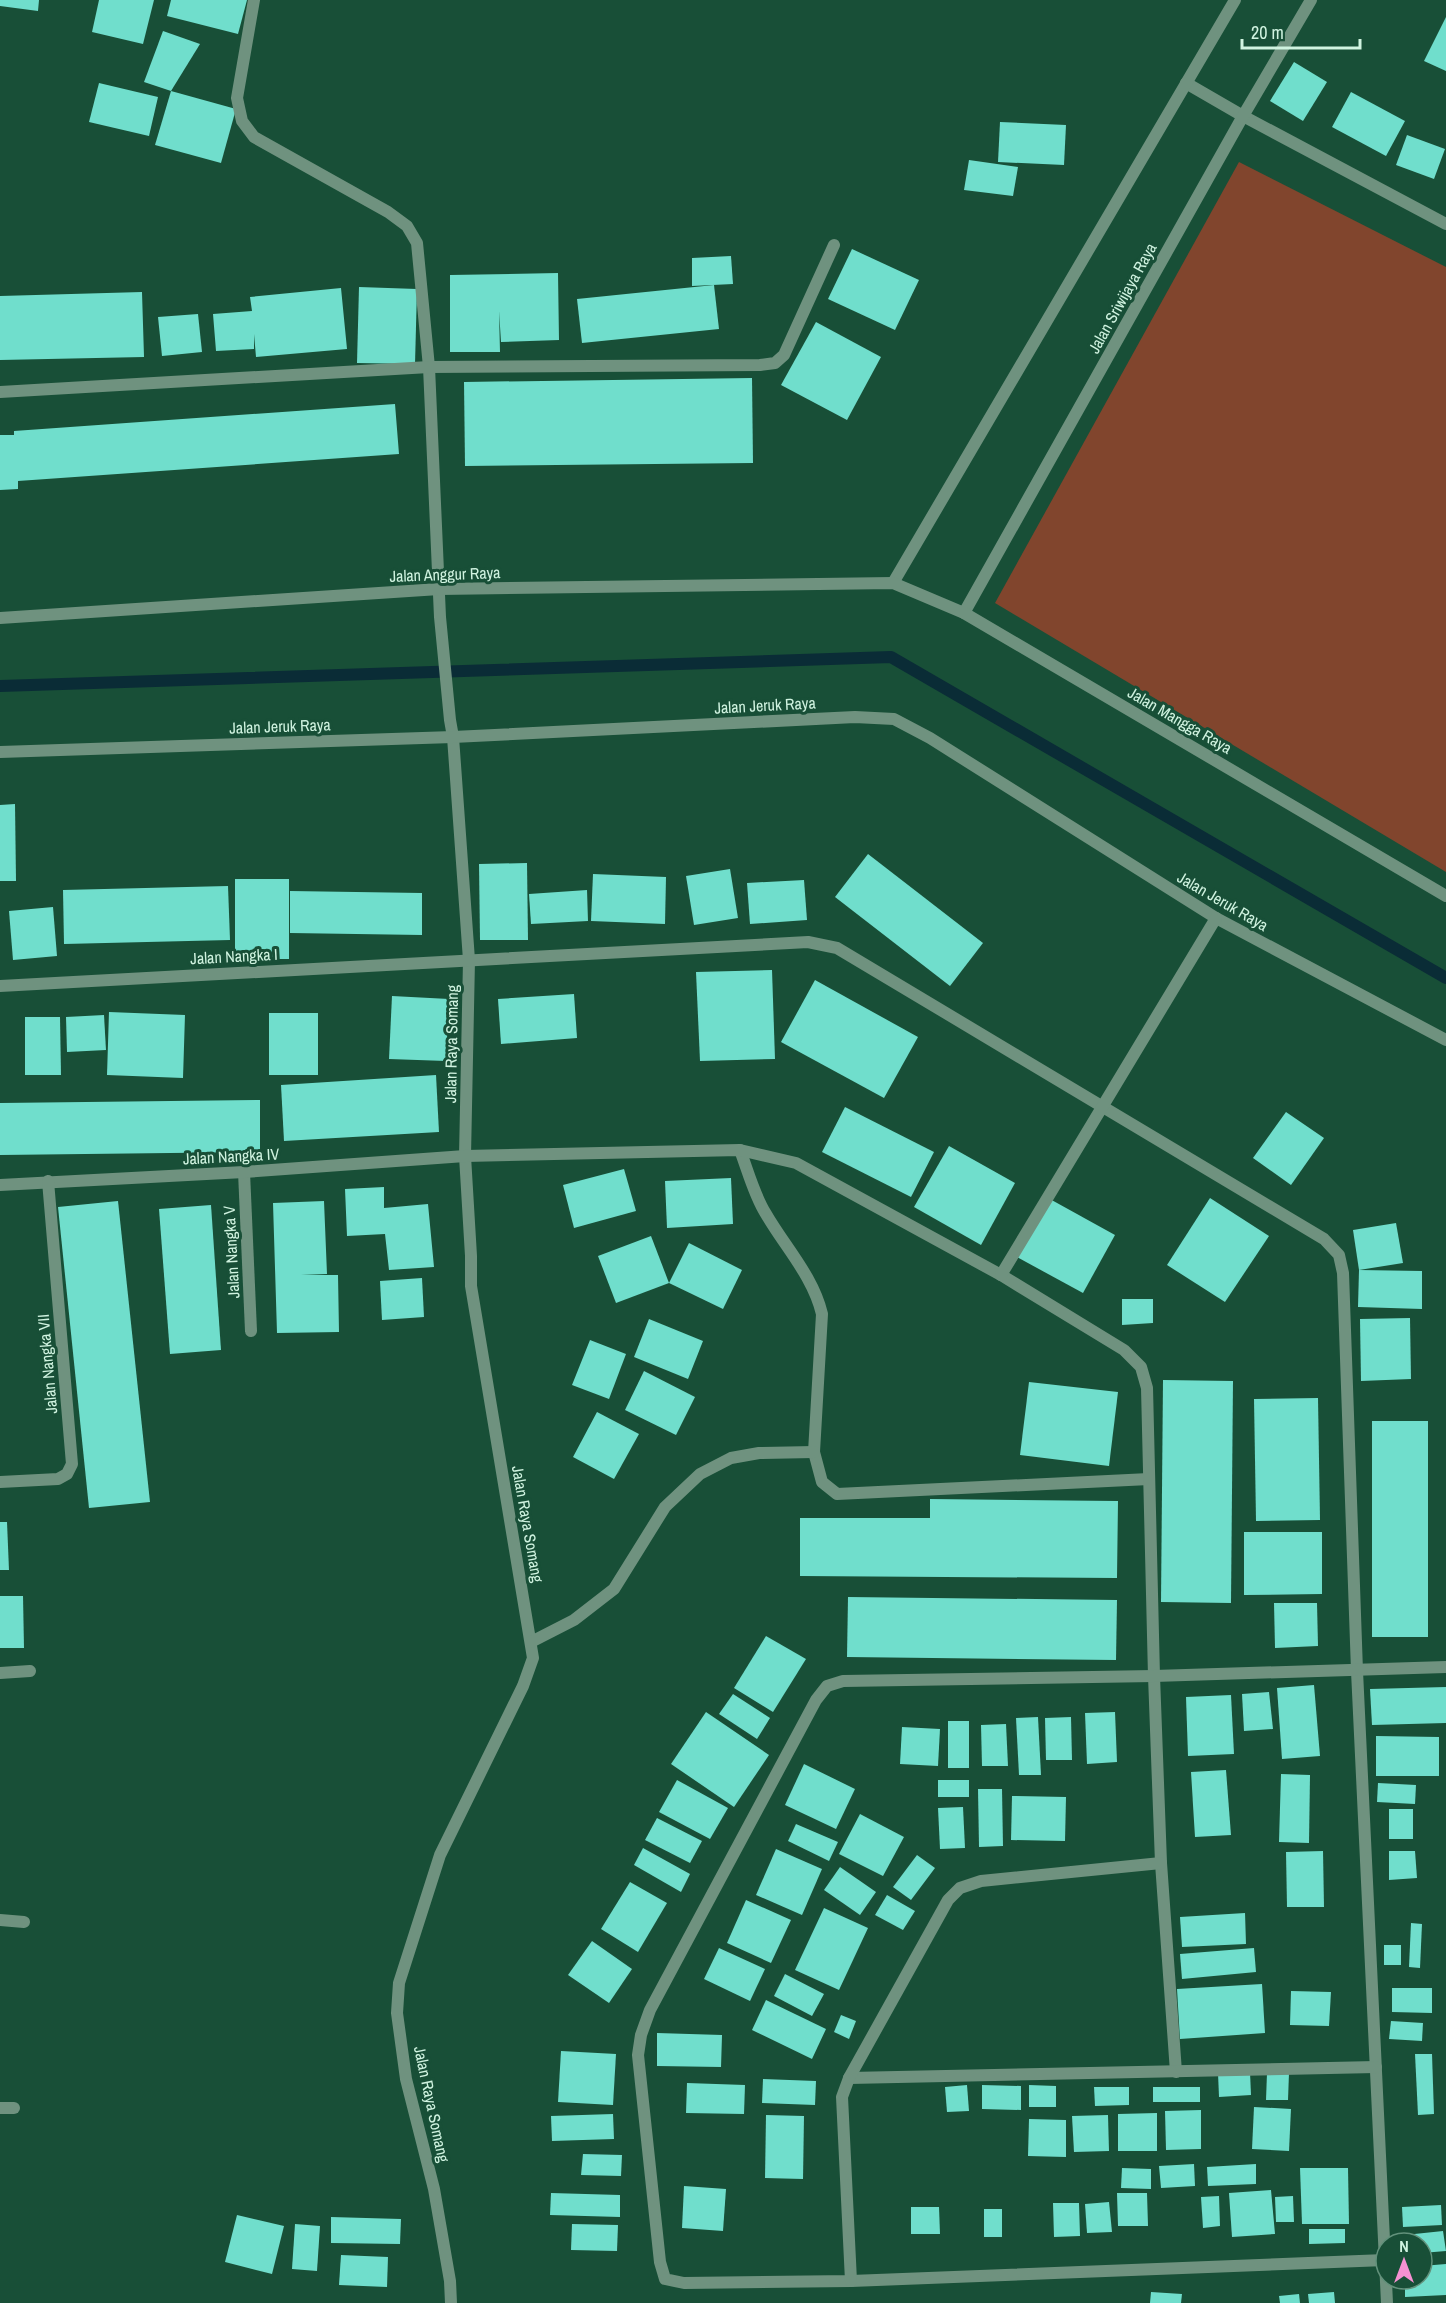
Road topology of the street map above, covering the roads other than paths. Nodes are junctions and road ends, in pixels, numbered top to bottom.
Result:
1 (254, 0) edge
2 (1234, 0) edge
3 (1311, 0) edge
4 (1186, 83) junction
5 (1243, 116) junction
6 (1446, 224) edge
7 (834, 245) dead end
8 (429, 367) junction
9 (0, 392) edge
10 (893, 583) junction
11 (439, 590) junction
12 (964, 612) junction
13 (0, 618) edge
14 (453, 737) junction
15 (0, 752) edge
16 (1446, 896) edge
17 (1216, 918) junction
18 (469, 960) junction
19 (0, 986) edge
20 (1446, 1040) edge
21 (1102, 1105) junction
22 (740, 1150) junction
23 (465, 1156) junction
24 (244, 1172) junction
25 (48, 1181) junction
26 (0, 1185) edge
27 (1001, 1275) junction
28 (251, 1331) dead end
29 (814, 1452) junction
30 (1149, 1479) junction
31 (0, 1482) edge
32 (531, 1642) junction
33 (1446, 1667) edge
34 (30, 1671) dead end
35 (1357, 1671) junction
36 (0, 1673) edge
37 (1154, 1676) junction
38 (1161, 1863) junction
39 (0, 1920) edge
40 (24, 1922) dead end
41 (1376, 2067) junction
42 (1176, 2072) junction
43 (849, 2078) junction
44 (0, 2108) edge
45 (14, 2108) dead end
46 (1384, 2231) edge
47 (1374, 2260) edge
48 (850, 2281) junction
49 (451, 2303) edge

1 - 8 street, Jalan Raya Somang
2 - 4 street
3 - 5 street, Jalan Sriwijaya Raya
4 - 5 street
4 - 10 street
5 - 6 street
5 - 12 street, Jalan Sriwijaya Raya
7 - 8 street
8 - 9 street
8 - 11 street, Jalan Raya Somang
10 - 11 street, Jalan Anggur Raya
10 - 12 street, Jalan Mangga Raya
11 - 13 street, Jalan Anggur Raya
11 - 14 street, Jalan Raya Somang
12 - 16 street, Jalan Mangga Raya
14 - 15 street, Jalan Jeruk Raya
14 - 17 street, Jalan Jeruk Raya
14 - 18 street, Jalan Raya Somang
17 - 20 street, Jalan Jeruk Raya
17 - 21 street
18 - 19 street, Jalan Nangka I
18 - 21 street, Jalan Nangka I
18 - 23 street, Jalan Raya Somang
21 - 27 street
21 - 35 street, Jalan Nangka I
22 - 23 street, Jalan Nangka IV
22 - 27 street, Jalan Nangka IV
22 - 29 street
23 - 24 street, Jalan Nangka IV
23 - 32 street, Jalan Raya Somang
24 - 25 street, Jalan Nangka IV
24 - 28 street, Jalan Nangka V
25 - 26 street, Jalan Nangka IV
25 - 31 street, Jalan Nangka VII
27 - 30 street, Jalan Nangka IV
29 - 30 street
29 - 32 street
30 - 37 street, Jalan Nangka IV
32 - 49 street, Jalan Raya Somang
33 - 35 street
34 - 36 street
35 - 37 street
35 - 41 street, Jalan Nangka I
37 - 38 street, Jalan Nangka IV
37 - 48 street
38 - 42 street, Jalan Nangka IV
38 - 43 street
39 - 40 street
41 - 42 street
41 - 46 street, Jalan Nangka I
42 - 43 street
43 - 48 street
44 - 45 street
47 - 48 street

